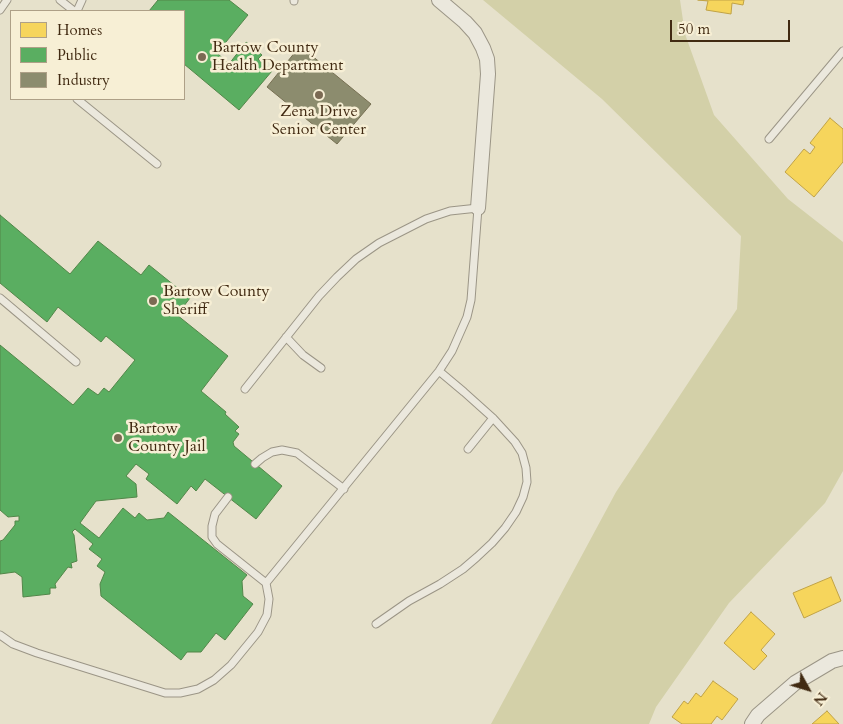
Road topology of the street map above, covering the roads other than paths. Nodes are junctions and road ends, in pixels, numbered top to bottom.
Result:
1 (7, 0) edge
2 (60, 0) edge
3 (438, 0) edge
4 (0, 10) edge
5 (74, 10) edge
6 (843, 51) edge
7 (78, 100) edge
8 (769, 139) dead end
9 (157, 164) dead end
10 (478, 208) junction
11 (0, 298) edge
12 (286, 337) junction
13 (76, 362) dead end
14 (320, 368) dead end
15 (439, 371) junction
16 (245, 389) dead end
17 (493, 418) junction
18 (468, 449) dead end
19 (255, 464) dead end
20 (344, 489) junction
21 (228, 497) dead end
22 (266, 583) junction
23 (376, 624) dead end
24 (0, 636) edge
25 (843, 658) edge
26 (752, 724) edge

1 - 4 lane
2 - 5 lane
3 - 10 street
6 - 8 lane
7 - 9 lane
10 - 12 lane
10 - 15 lane
11 - 13 lane
12 - 14 lane
12 - 16 lane
15 - 17 lane
15 - 20 lane
17 - 18 lane
17 - 23 lane
19 - 20 lane
20 - 22 lane
21 - 22 lane
22 - 24 lane
25 - 26 street

